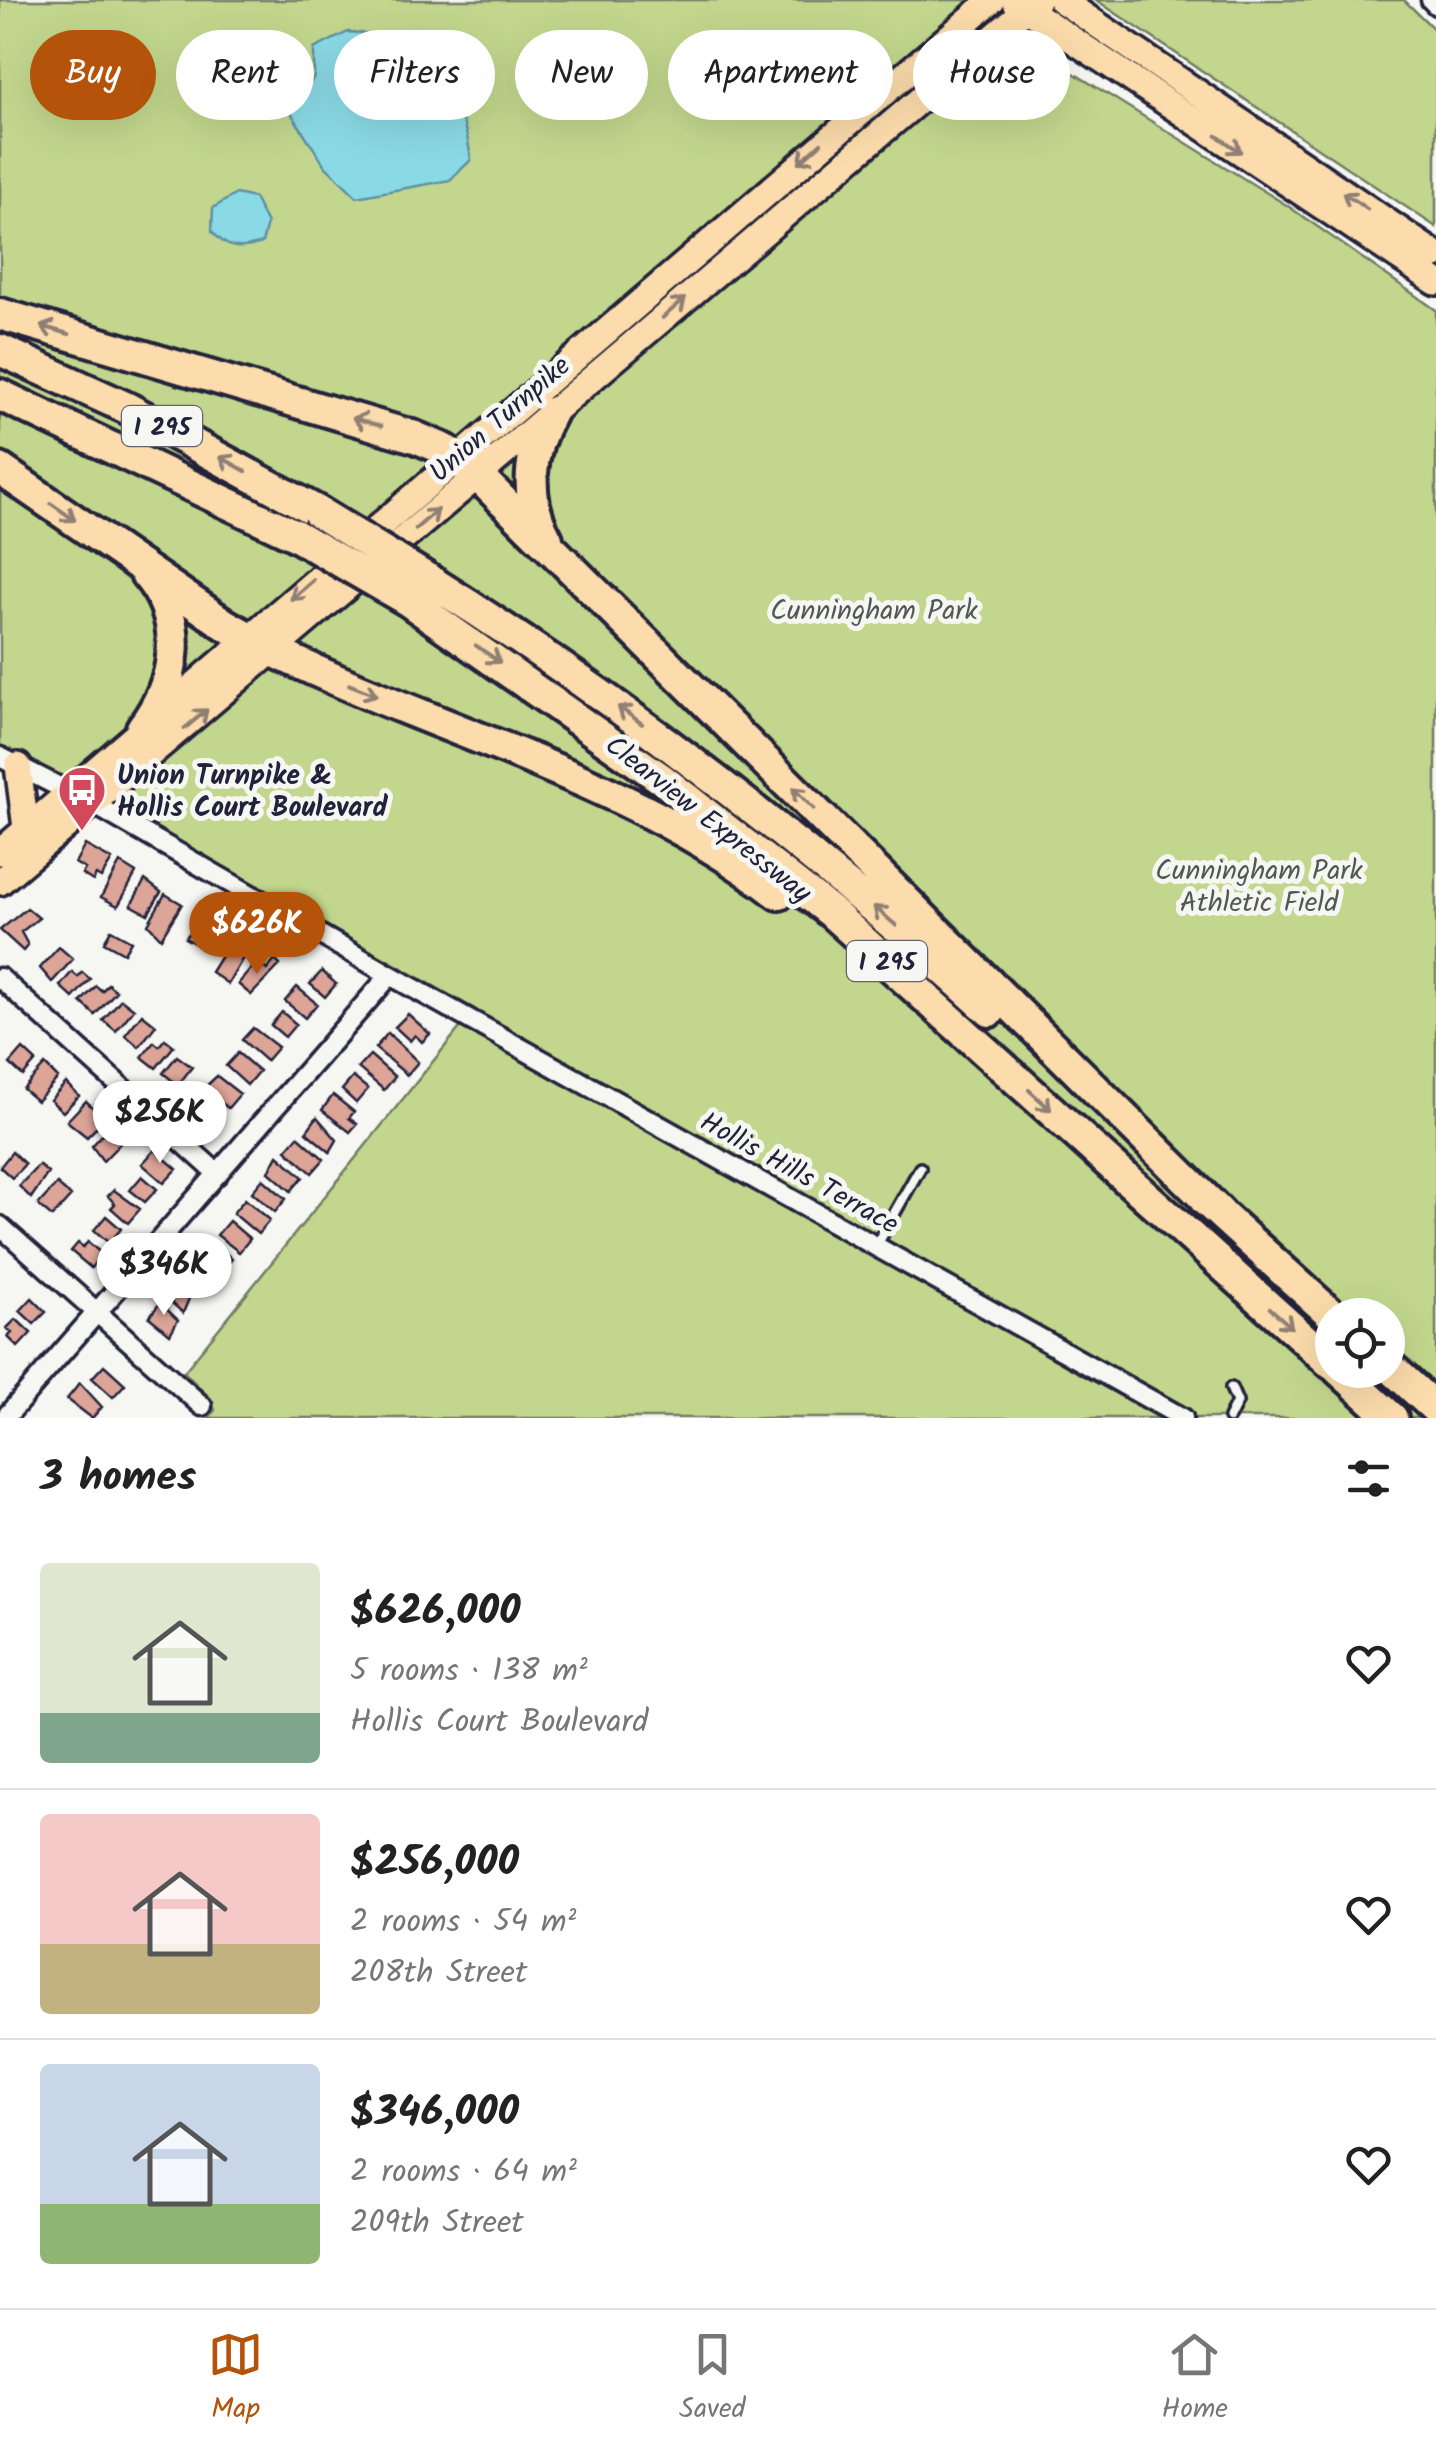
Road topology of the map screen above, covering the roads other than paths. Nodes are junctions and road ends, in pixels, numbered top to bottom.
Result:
1 (992, 0) edge
2 (1061, 0) edge
3 (1025, 3) edge
4 (1436, 256) edge
5 (1436, 282) edge
6 (0, 314) edge
7 (0, 350) edge
8 (0, 394) edge
9 (552, 413) junction
10 (467, 467) junction
11 (0, 468) edge
12 (126, 555) junction
13 (563, 562) junction
14 (417, 589) junction
15 (261, 644) junction
16 (142, 728) junction
17 (9, 762) edge
18 (67, 793) junction
19 (95, 804) junction
20 (26, 828) junction
21 (0, 852) edge
22 (0, 882) edge
23 (390, 975) junction
24 (0, 978) edge
25 (1004, 1067) junction
26 (920, 1168) dead end
27 (218, 1174) junction
28 (1220, 1213) junction
29 (0, 1226) edge
30 (876, 1246) junction
31 (1315, 1300) edge
32 (97, 1314) junction
33 (1315, 1349) edge
34 (1405, 1381) edge
35 (1231, 1388) dead end
36 (1358, 1388) edge
37 (202, 1406) dead end
38 (1436, 1409) edge
39 (1386, 1413) edge
40 (5, 1418) edge
41 (1183, 1418) edge
42 (1229, 1418) edge

1 -> 10 main road, Union Turnpike
4 -> 2 main road
3 -> 5 main road
9 -> 3 main road, Union Turnpike
10 -> 6 highway
14 -> 7 highway, Clearview Expressway / I 295, bridge
8 - 14 highway, Clearview Expressway / I 295, bridge
9 - 10 main road, Union Turnpike
9 - 13 highway
10 - 13 highway
10 - 15 main road, Union Turnpike
11 -> 12 highway
12 - 15 highway
12 - 16 highway
28 -> 13 highway
14 -> 25 highway, Clearview Expressway / I 295
28 -> 14 highway, Clearview Expressway / I 295
15 - 16 main road, Union Turnpike
19 -> 15 main road, Union Turnpike
15 -> 25 highway
16 - 18 main road, Union Turnpike
17 - 18 street, Hollis Hills Terrace
17 - 20 main road
18 - 19 street, Hollis Hills Terrace
18 - 20 main road, Union Turnpike
19 - 22 main road, Union Turnpike
19 - 23 street, Hollis Hills Terrace
20 - 21 main road, Union Turnpike
23 - 27 street
23 - 30 street, Hollis Hills Terrace
24 - 27 street
25 -> 33 highway, Clearview Expressway / I 295
26 - 30 lane
27 - 32 street
28 - 31 highway, Clearview Expressway / I 295
29 - 32 street
30 - 41 street, Hollis Hills Terrace
32 - 37 street
32 - 40 street
34 - 38 highway
35 - 42 lane
36 - 39 highway

